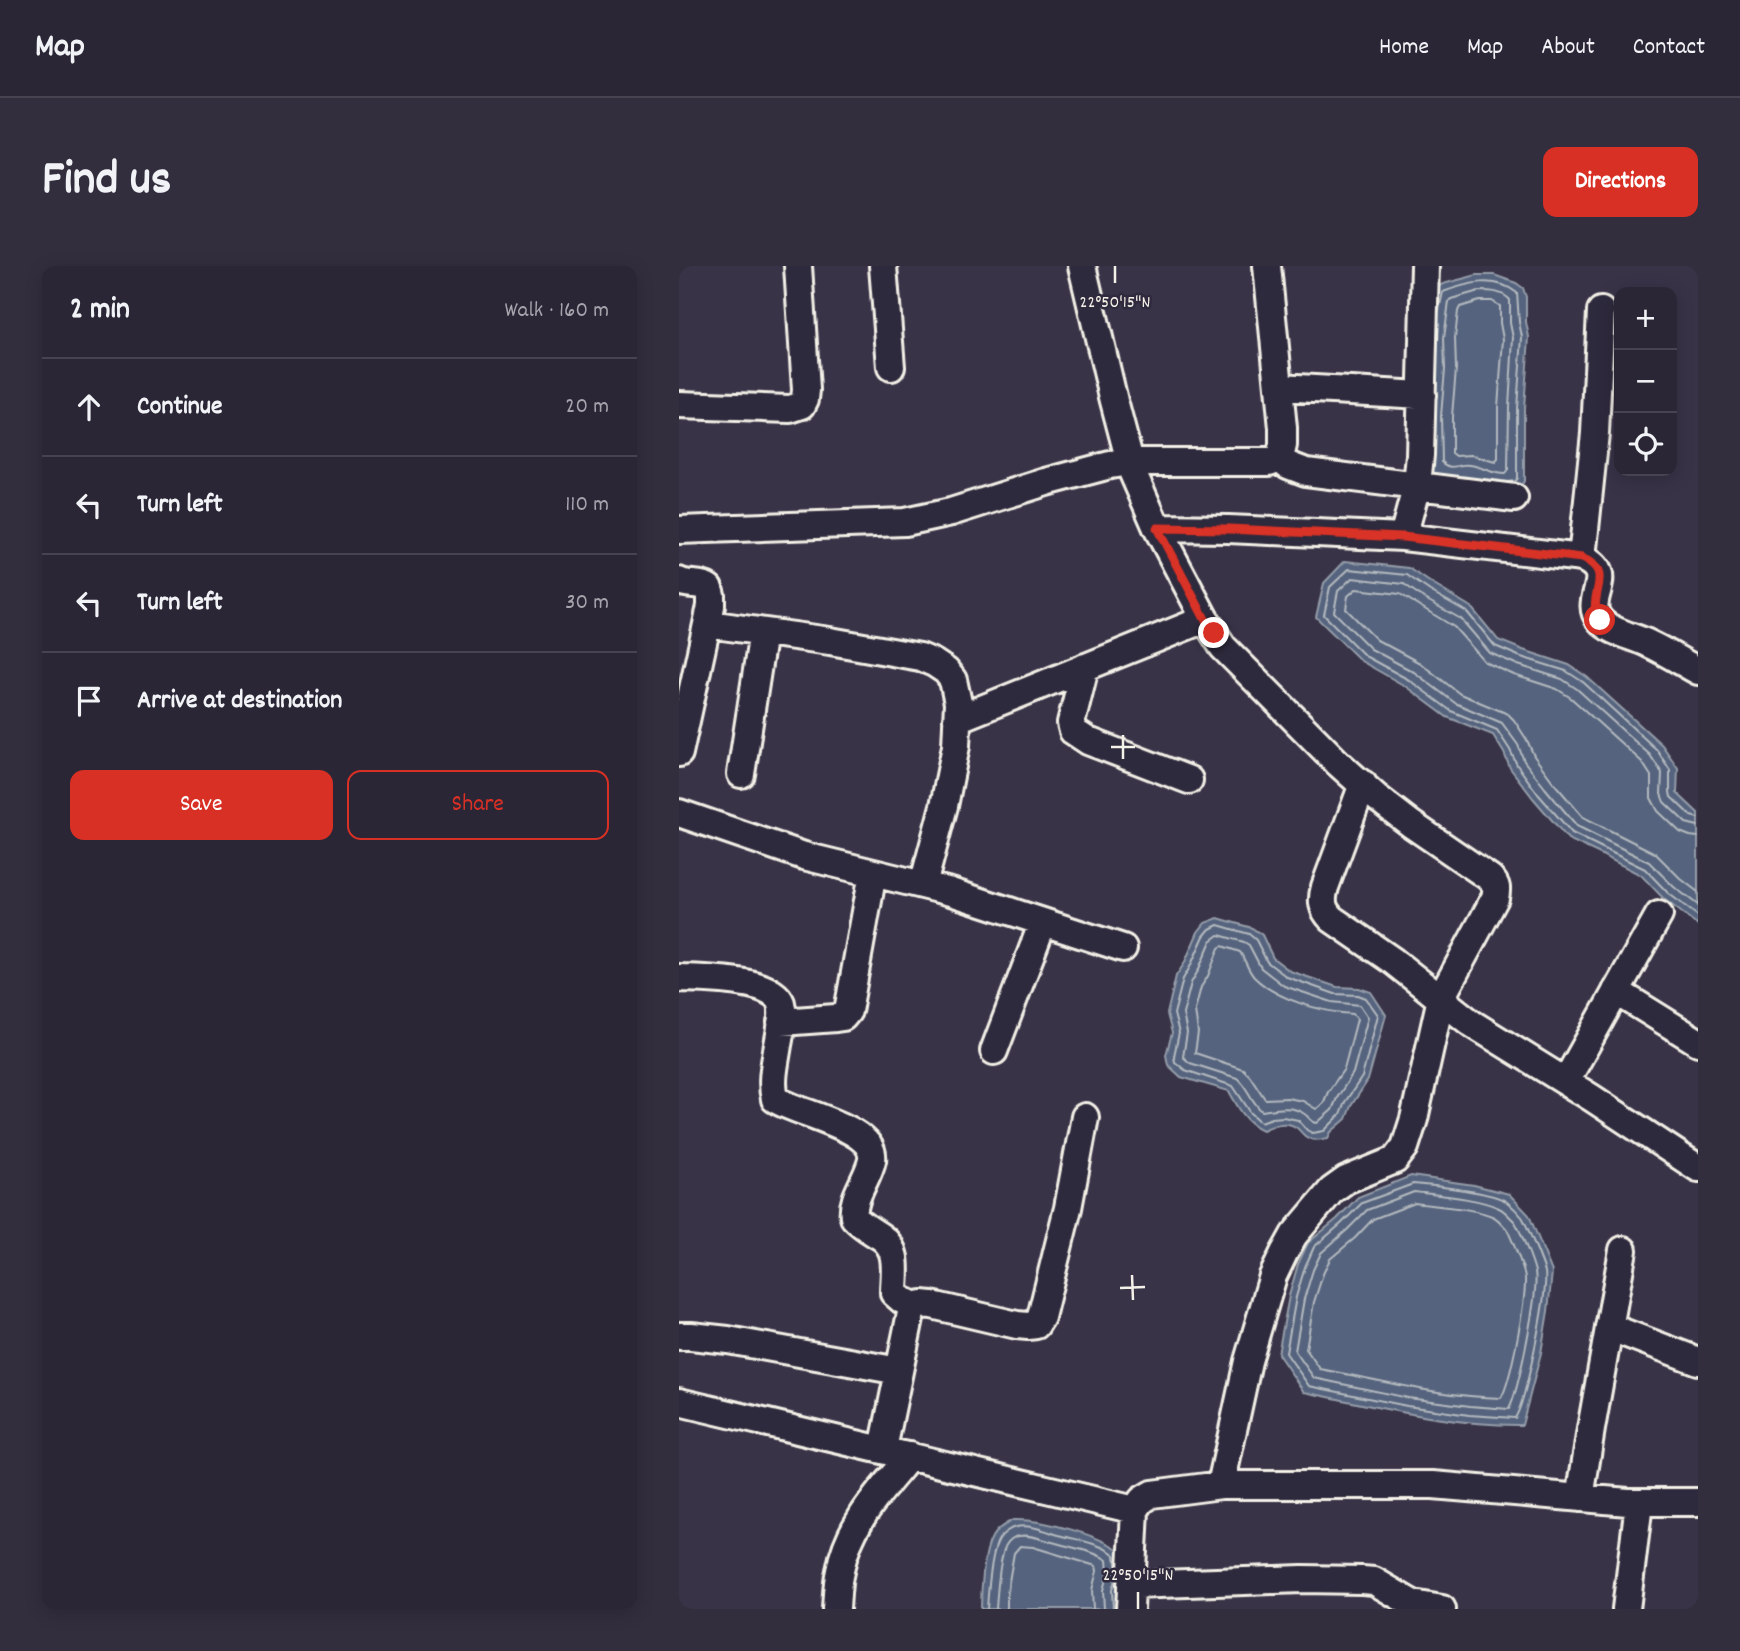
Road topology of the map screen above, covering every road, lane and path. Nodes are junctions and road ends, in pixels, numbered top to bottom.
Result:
1 (799, 266) edge
2 (883, 266) edge
3 (1082, 266) edge
4 (1268, 266) edge
5 (1425, 266) edge
6 (1601, 311) dead end
7 (891, 367) dead end
8 (1279, 387) junction
9 (1422, 395) junction
10 (679, 405) edge
11 (1280, 458) junction
12 (1130, 462) junction
13 (1417, 485) junction
14 (1514, 498) dead end
15 (1157, 528) junction
16 (679, 530) edge
17 (1403, 537) junction
18 (1582, 558) junction
19 (679, 581) edge
20 (1205, 619) junction
21 (708, 624) junction
22 (763, 632) junction
23 (1085, 667) junction
24 (1698, 671) edge
25 (957, 719) junction
26 (679, 753) edge
27 (741, 774) dead end
28 (1189, 780) dead end
29 (1363, 784) junction
30 (679, 813) edge
31 (873, 873) junction
32 (923, 886) junction
33 (1659, 915) dead end
34 (1043, 922) junction
35 (1123, 948) dead end
36 (679, 978) edge
37 (1616, 991) junction
38 (1441, 998) junction
39 (781, 1022) junction
40 (1698, 1042) edge
41 (994, 1051) dead end
42 (1566, 1081) junction
43 (1085, 1117) dead end
44 (1698, 1168) edge
45 (1623, 1251) dead end
46 (915, 1306) junction
47 (1609, 1327) junction
48 (679, 1336) edge
49 (1698, 1361) edge
50 (899, 1371) junction
51 (679, 1402) edge
52 (883, 1450) junction
53 (910, 1456) junction
54 (1221, 1485) junction
55 (1580, 1498) junction
56 (1698, 1502) edge
57 (1639, 1503) junction
58 (1135, 1510) junction
59 (1130, 1597) edge
60 (1392, 1601) edge
61 (836, 1609) edge
62 (1442, 1609) edge
63 (1626, 1609) edge

1 - 10 street
2 - 7 street
3 - 12 street
4 - 8 street
5 - 9 street
6 - 18 street
8 - 9 street
8 - 11 street
9 - 13 street
11 - 12 street
11 - 13 street
12 - 15 street
12 - 16 street
13 - 14 street
13 - 17 street
15 - 17 street
15 - 20 street
17 - 18 street
18 - 24 street
19 - 21 street
20 - 23 street
20 - 29 street
21 - 22 street
21 - 26 street
22 - 25 street
22 - 27 street
23 - 25 street
23 - 28 street
25 - 32 street
29 - 38 street
29 - 38 street
30 - 31 street
31 - 32 street
31 - 39 street
32 - 34 street
33 - 37 street
34 - 35 street
34 - 41 street
36 - 39 street
37 - 40 street
37 - 42 street
38 - 42 street
38 - 54 street
39 - 46 street
42 - 44 street
43 - 46 street
45 - 47 street
46 - 50 street
47 - 49 street
47 - 55 street
48 - 50 street
50 - 52 street
51 - 52 street
52 - 53 street
53 - 58 street
53 - 61 street
54 - 55 street
54 - 58 street
55 - 57 street
56 - 57 street
57 - 63 street
58 - 59 street
59 - 60 street
60 - 62 street

